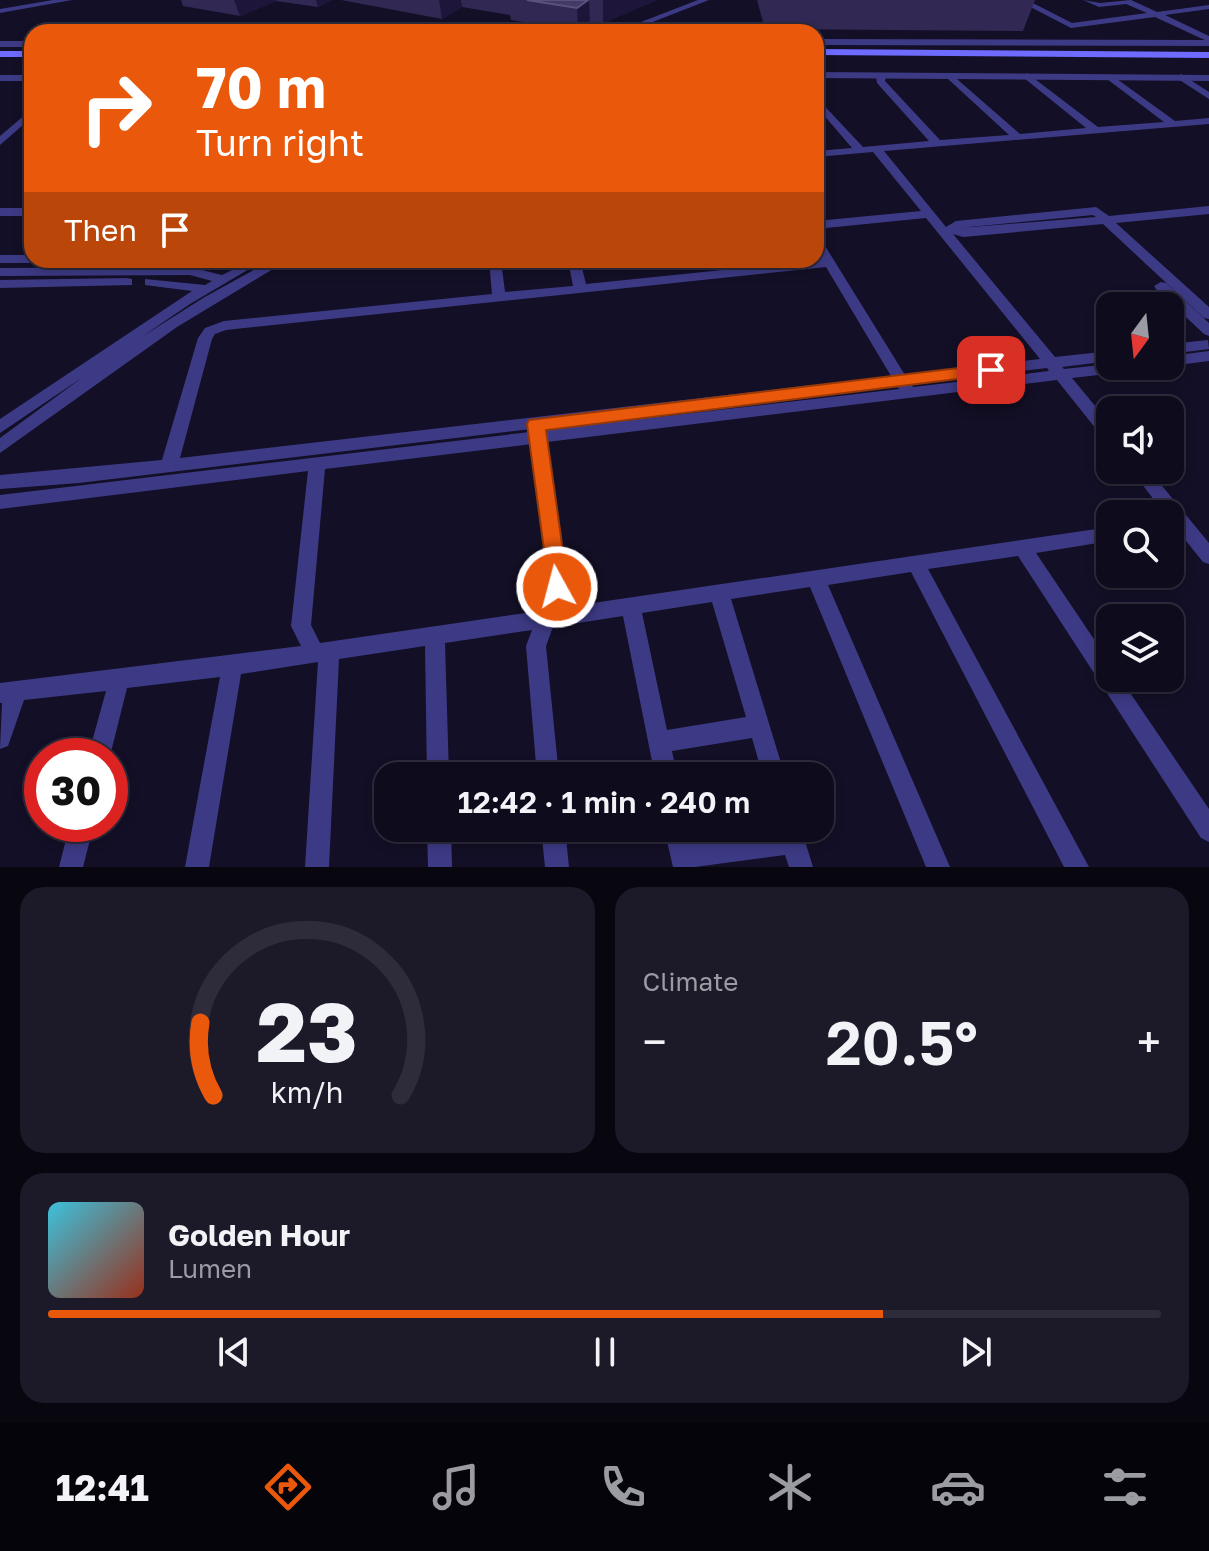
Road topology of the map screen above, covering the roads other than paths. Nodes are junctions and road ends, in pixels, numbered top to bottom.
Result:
1 (51, 0) edge
2 (68, 0) edge
3 (705, 0) edge
4 (1021, 0) edge
5 (1087, 0) edge
6 (1167, 0) edge
7 (1127, 1) edge
8 (1209, 7) edge
9 (0, 10) edge
10 (1190, 10) junction
11 (1158, 15) junction
12 (1209, 18) edge
13 (640, 24) edge
14 (1209, 41) edge
15 (824, 42) edge
16 (0, 44) edge
17 (24, 44) edge
18 (824, 52) edge
19 (0, 54) edge
20 (24, 54) edge
21 (1209, 55) edge
22 (824, 62) edge
23 (0, 64) edge
24 (24, 64) edge
25 (1209, 64) edge
26 (824, 75) edge
27 (881, 76) junction
28 (950, 76) junction
29 (1027, 76) junction
30 (1110, 77) junction
31 (1181, 77) junction
32 (24, 78) edge
33 (1209, 78) edge
34 (0, 79) edge
35 (1209, 96) edge
36 (824, 109) edge
37 (24, 120) edge
38 (1209, 121) edge
39 (1173, 124) junction
40 (1096, 131) junction
41 (1018, 137) junction
42 (0, 142) edge
43 (937, 144) junction
44 (876, 149) junction
45 (860, 150) junction
46 (824, 153) edge
47 (1209, 201) edge
48 (24, 210) edge
49 (1209, 210) edge
50 (0, 212) edge
51 (929, 214) junction
52 (1095, 216) junction
53 (824, 224) edge
54 (946, 230) junction
55 (824, 255) edge
56 (0, 259) edge
57 (24, 259) edge
58 (824, 263) edge
59 (829, 263) junction
60 (248, 268) edge
61 (262, 268) edge
62 (496, 268) edge
63 (576, 268) edge
64 (689, 268) edge
65 (776, 268) edge
66 (0, 272) edge
67 (692, 276) junction
68 (228, 282) junction
69 (0, 284) edge
70 (580, 287) junction
71 (212, 292) junction
72 (499, 295) junction
73 (1209, 315) edge
74 (1209, 331) edge
75 (1209, 345) edge
76 (1184, 348) edge
77 (1209, 356) edge
78 (1096, 359) edge
79 (1184, 359) edge
80 (1096, 367) edge
81 (1056, 369) junction
82 (905, 387) junction
83 (1096, 418) edge
84 (0, 427) edge
85 (538, 432) junction
86 (0, 447) edge
87 (169, 466) junction
88 (317, 466) junction
89 (0, 482) edge
90 (0, 502) edge
91 (1184, 532) edge
92 (1096, 536) edge
93 (1022, 547) junction
94 (1209, 556) edge
95 (916, 564) junction
96 (816, 578) junction
97 (719, 593) junction
98 (631, 606) junction
99 (545, 619) junction
100 (435, 635) junction
101 (322, 652) junction
102 (232, 666) junction
103 (119, 679) junction
104 (9, 692) edge
105 (759, 726) junction
106 (0, 738) edge
107 (104, 738) edge
108 (659, 742) junction
109 (438, 762) edge
110 (547, 762) edge
111 (663, 762) edge
112 (770, 762) edge
113 (1209, 830) edge
114 (77, 842) edge
115 (439, 842) edge
116 (554, 842) edge
117 (679, 842) edge
118 (764, 842) edge
119 (794, 842) edge
120 (683, 862) edge
121 (71, 867) edge
122 (197, 867) edge
123 (317, 867) edge
124 (440, 867) edge
125 (557, 867) edge
126 (801, 867) edge
127 (938, 867) edge
128 (1077, 867) edge

1 - 9 street
2 - 9 street
3 - 13 street
4 - 11 street
5 - 7 street
6 - 10 street
7 - 11 street
8 - 10 street
10 - 11 street
10 - 12 street
11 - 14 street
14 - 15 street
16 - 17 street
18 - 21 main road
19 - 20 main road
22 - 25 main road
23 - 24 main road
26 - 27 street
27 - 28 street
27 - 43 street
28 - 29 street
28 - 41 street
29 - 30 street
29 - 40 street
30 - 31 street
30 - 39 street
31 - 33 street
31 - 35 street
32 - 34 street
36 - 45 street
37 - 42 street
38 - 39 street
39 - 40 street
40 - 41 street
41 - 43 street
43 - 44 street
44 - 45 street
44 - 51 street
45 - 46 street
47 - 52 street
48 - 50 street
49 - 52 street
51 - 53 street
51 - 54 street
52 - 54 street
52 - 73 street
52 - 74 street
54 - 81 street
55 - 59 street
56 - 57 street
58 - 59 street
59 - 82 street
60 - 68 street
61 - 68 street
62 - 72 street
63 - 70 street
64 - 67 street
65 - 67 street
66 - 68 street
67 - 70 street
68 - 71 street
69 - 71 street
70 - 72 street
71 - 84 street
71 - 86 street
72 - 87 street
75 - 76 street
77 - 79 street
78 - 81 street
80 - 81 street
81 - 82 street
81 - 83 street
82 - 85 street
85 - 87 street
85 - 88 street
85 - 99 street
87 - 89 street
88 - 90 street
88 - 101 street
91 - 94 street
92 - 93 street
93 - 95 street
93 - 113 street
95 - 96 street
95 - 128 street
96 - 97 street
96 - 127 street
97 - 98 street
97 - 105 street
98 - 99 street
98 - 108 street
99 - 100 street
99 - 110 street
100 - 101 street
100 - 109 street
101 - 102 street
101 - 123 street
102 - 103 street
102 - 122 street
103 - 104 street
103 - 107 street
104 - 106 street
105 - 108 street
105 - 112 street
108 - 111 street
114 - 121 street
115 - 124 street
116 - 125 street
117 - 120 street
118 - 120 street
119 - 126 street

